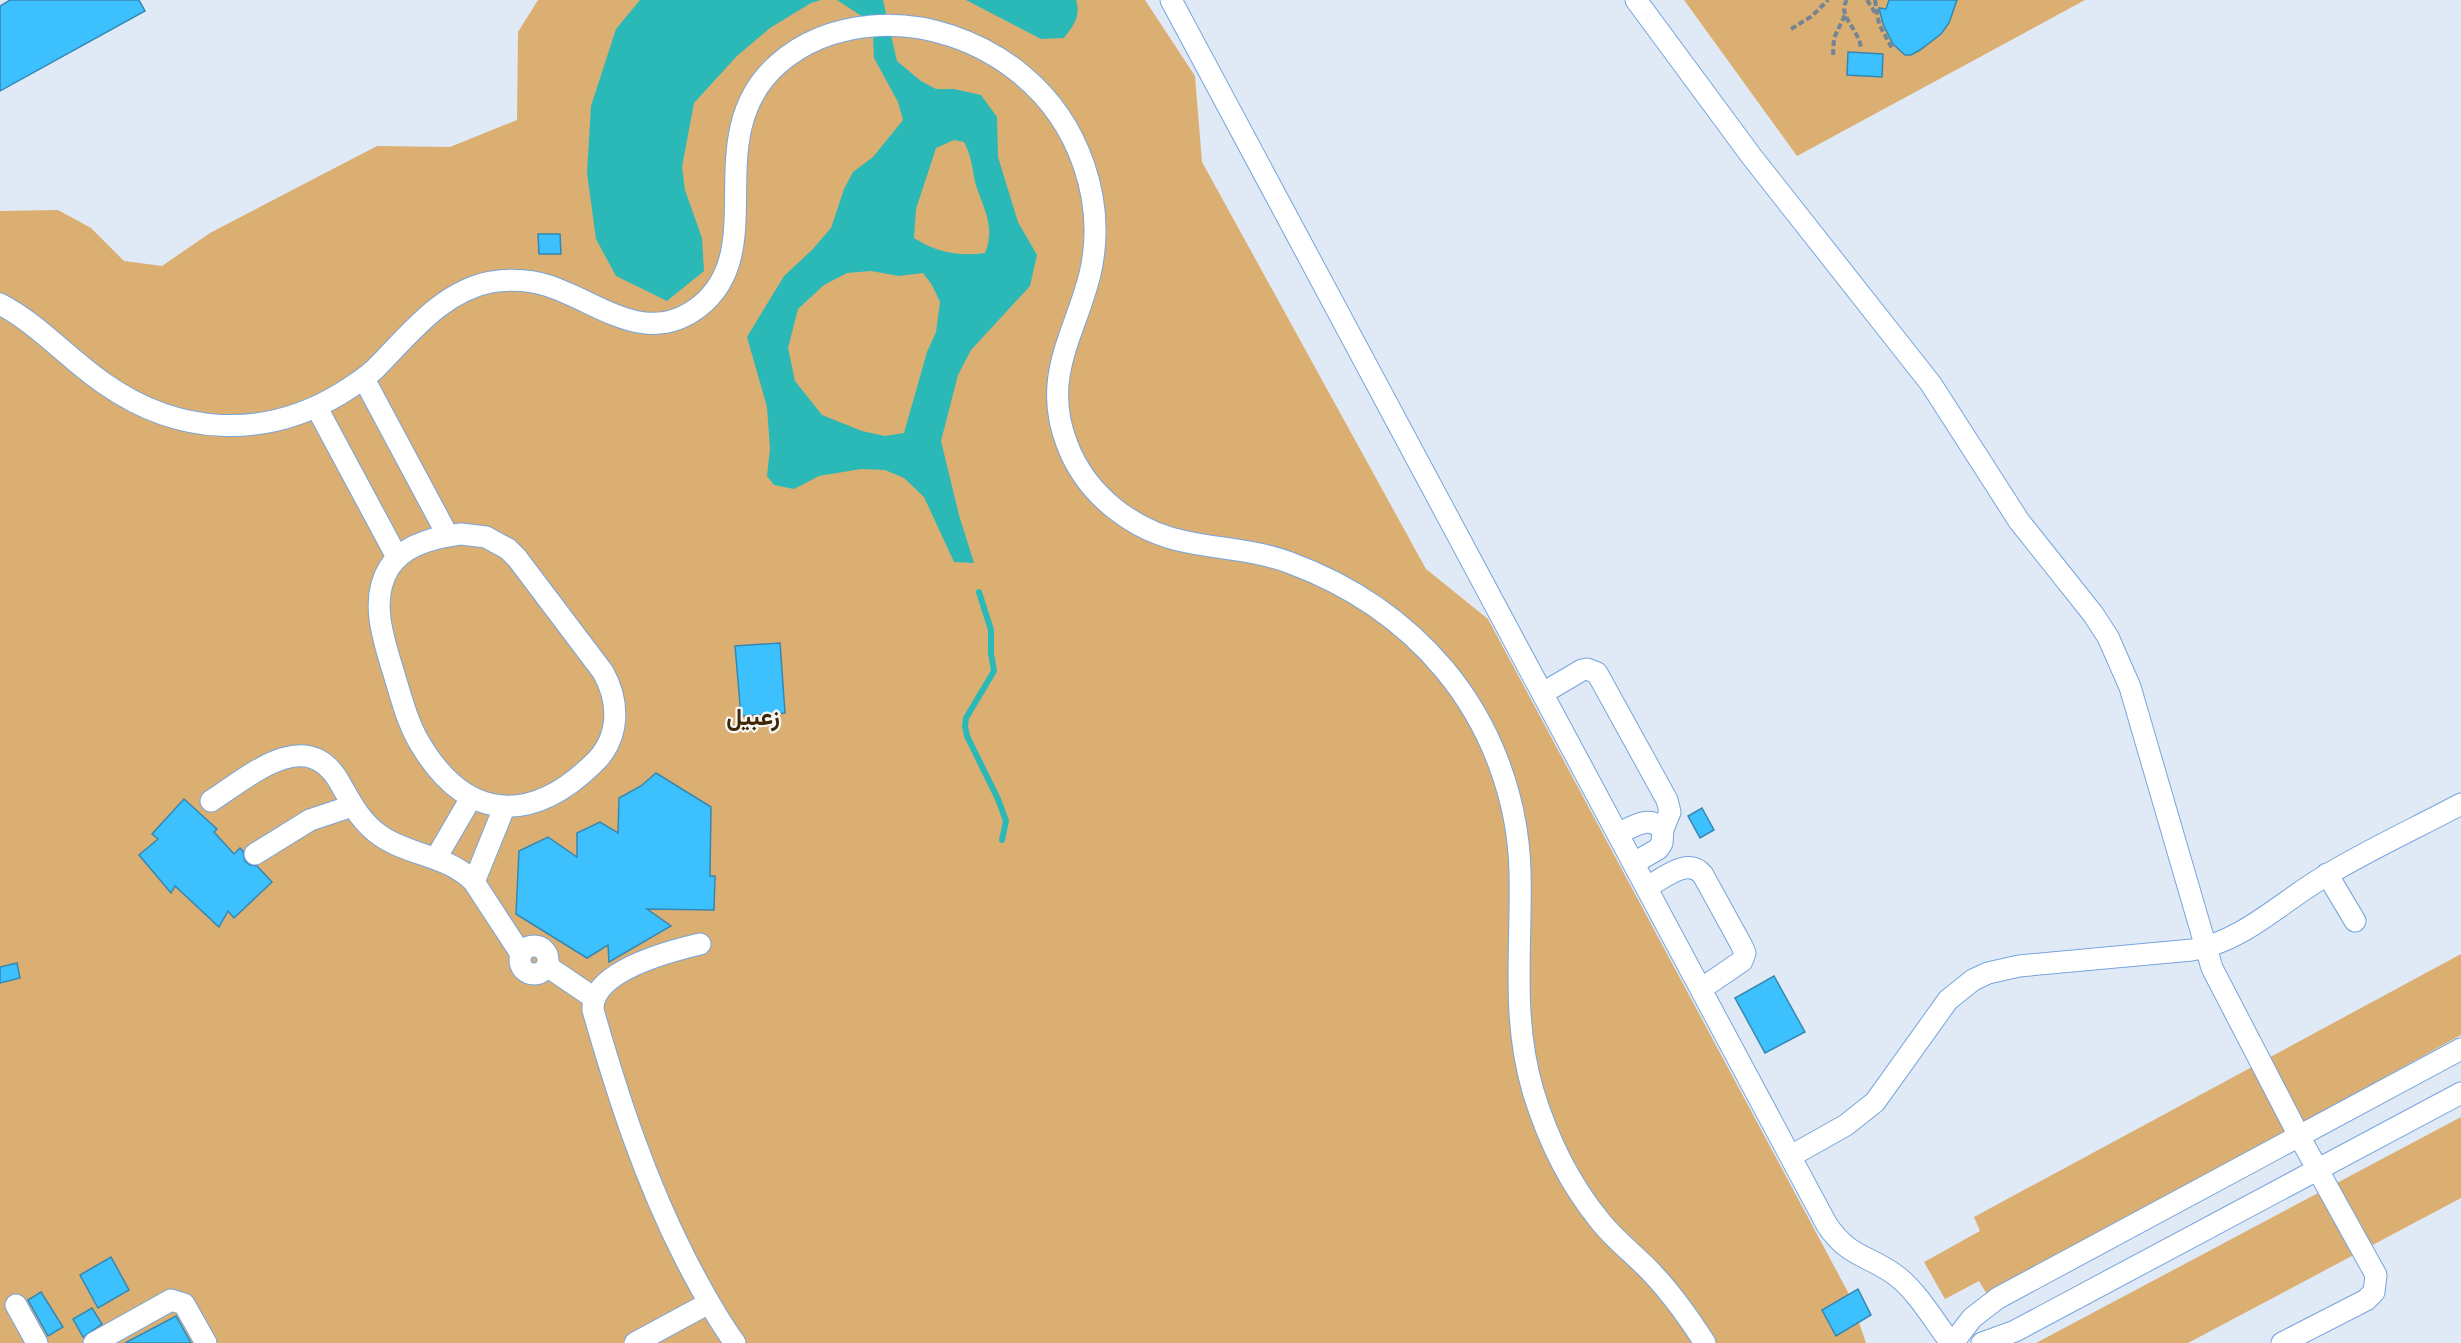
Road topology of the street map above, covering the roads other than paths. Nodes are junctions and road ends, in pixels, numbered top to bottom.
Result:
1 (1171, 0) edge
2 (1636, 0) edge
3 (0, 304) edge
4 (364, 379) junction
5 (317, 408) junction
6 (448, 536) junction
7 (397, 557) junction
8 (1543, 693) junction
9 (471, 798) junction
10 (212, 801) dead end
11 (2461, 804) edge
12 (352, 806) junction
13 (504, 808) junction
14 (1663, 829) junction
15 (1618, 834) junction
16 (255, 854) dead end
17 (436, 858) junction
18 (1634, 863) junction
19 (2328, 874) junction
20 (474, 882) junction
21 (1647, 887) junction
22 (2355, 921) dead end
23 (700, 944) dead end
24 (2205, 948) junction
25 (1701, 989) junction
26 (594, 998) junction
27 (2461, 1049) edge
28 (2461, 1093) edge
29 (2299, 1136) junction
30 (1791, 1156) junction
31 (2318, 1170) junction
32 (709, 1304) junction
33 (16, 1305) dead end
34 (37, 1343) edge
35 (94, 1343) edge
36 (206, 1343) edge
37 (635, 1343) edge
38 (735, 1343) edge
39 (1705, 1343) edge
40 (1952, 1343) edge
41 (1982, 1343) edge
42 (2282, 1343) edge

1 - 8 street
2 - 24 street
3 - 5 street
4 - 5 street
4 - 6 street
4 - 39 street
5 - 7 street
6 - 7 street
6 - 13 street
7 - 9 street
8 - 14 street
8 - 15 street
9 - 13 street
9 - 17 street
10 - 12 street
11 - 19 street
12 - 16 street
12 - 17 street
13 - 20 street
14 - 15 street
14 - 18 street
15 - 18 street
17 - 20 street
18 - 21 street
19 - 22 street
19 - 24 street
20 - 26 street
21 - 25 street
21 - 25 street
23 - 26 street
24 - 29 street
24 - 30 street
25 - 30 street
26 - 32 street
27 - 29 street
28 - 31 street
29 - 31 street
29 - 40 street
30 - 40 street
31 - 41 street
31 - 42 street
32 - 37 street
32 - 38 street
33 - 34 street
35 - 36 street

